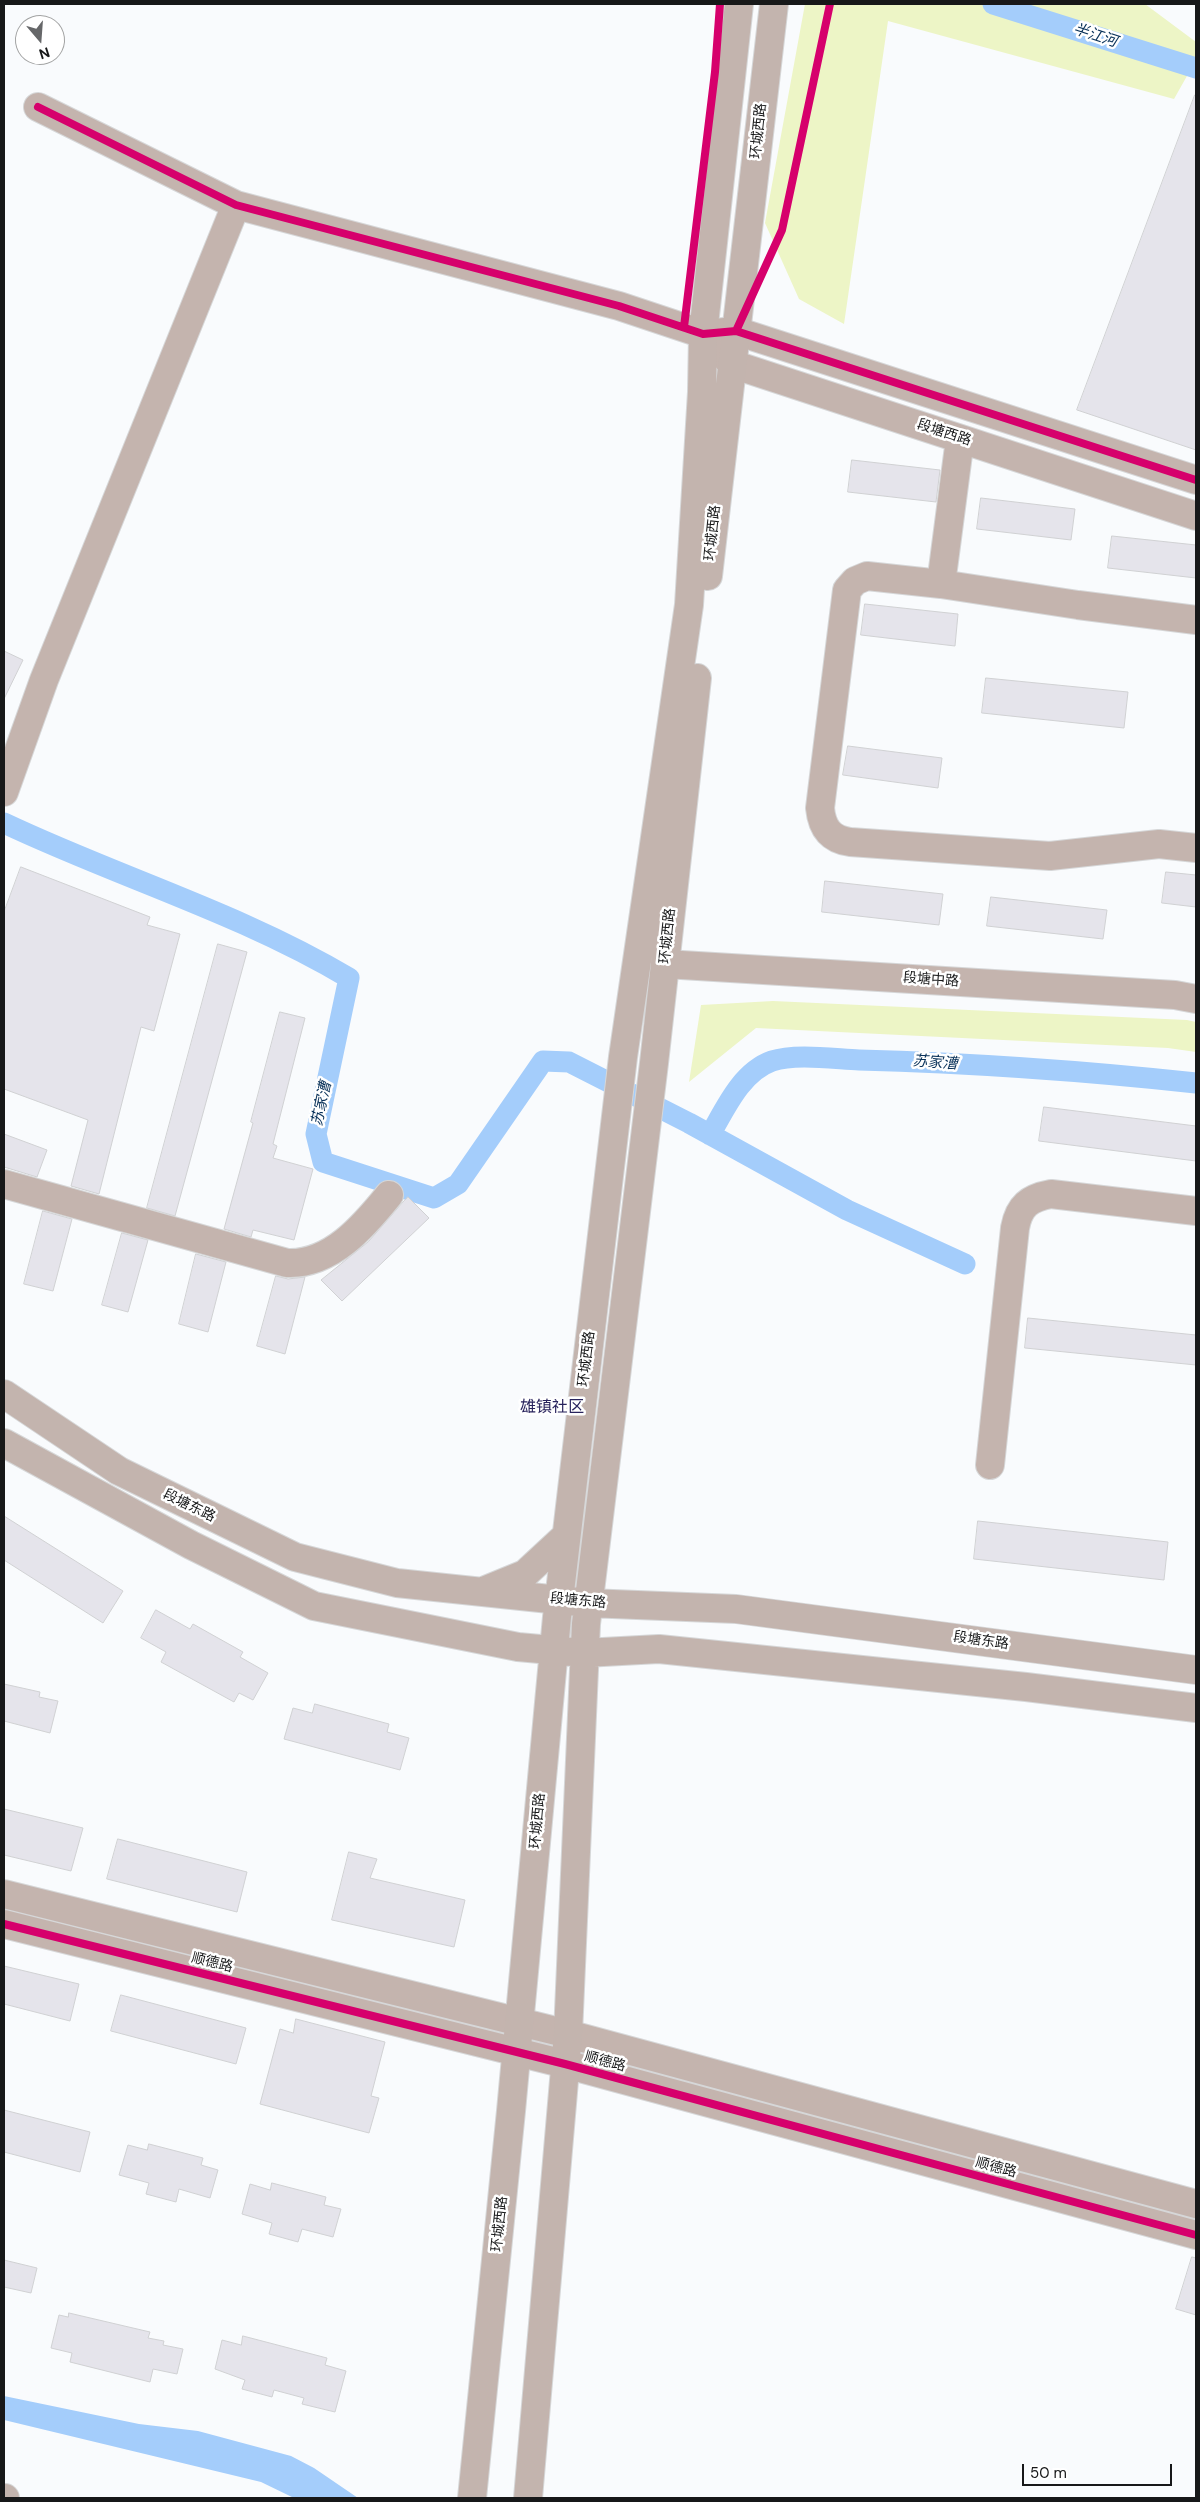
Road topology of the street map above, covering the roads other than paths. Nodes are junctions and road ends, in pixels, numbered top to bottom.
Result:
1 (739, 4) edge
2 (774, 4) edge
3 (38, 107) dead end
4 (236, 205) junction
5 (736, 331) junction
6 (703, 334) junction
7 (732, 364) junction
8 (960, 438) junction
9 (1196, 480) edge
10 (1196, 516) edge
11 (941, 584) junction
12 (1196, 620) edge
13 (4, 792) edge
14 (1196, 848) edge
15 (665, 964) junction
16 (1196, 998) edge
17 (4, 1184) edge
18 (389, 1195) dead end
19 (1196, 1211) edge
20 (4, 1394) edge
21 (4, 1443) edge
22 (990, 1465) dead end
23 (566, 1536) junction
24 (482, 1591) junction
25 (559, 1600) junction
26 (588, 1603) junction
27 (554, 1651) junction
28 (584, 1653) junction
29 (1196, 1670) edge
30 (1196, 1708) edge
31 (4, 1894) edge
32 (4, 1924) edge
33 (519, 2022) junction
34 (568, 2034) junction
35 (517, 2052) junction
36 (565, 2064) junction
37 (1196, 2204) edge
38 (1196, 2235) edge
39 (472, 2498) edge
40 (528, 2498) edge

1 - 6 main road, 环城西路
2 - 5 main road, 环城西路
3 - 4 street
4 - 6 street
4 - 13 street
5 - 6 street
5 - 7 main road, 环城西路
5 - 9 street
6 - 7 street, 段塘西路
6 - 23 main road, 环城西路
7 - 8 street, 段塘西路
7 - 15 main road, 环城西路
8 - 10 street, 段塘西路
8 - 11 street
11 - 12 street
11 - 14 street
15 - 16 street, 段塘中路
15 - 26 main road, 环城西路
17 - 18 street
19 - 22 street
20 - 24 main road, 段塘东路
21 - 27 main road
23 - 24 main road
23 - 25 main road, 环城西路
24 - 25 main road, 段塘东路
25 - 26 main road, 段塘东路
25 - 27 main road, 环城西路
26 - 28 main road
26 - 29 main road, 段塘东路
27 - 28 main road
27 - 33 main road, 环城西路
28 - 30 main road
28 - 34 main road
31 - 33 street, 顺德路
32 - 35 street, 顺德路
33 - 34 street, 顺德路
33 - 35 main road, 环城西路
34 - 36 main road
34 - 37 street, 顺德路
35 - 36 street, 顺德路
35 - 39 main road, 环城西路
36 - 38 street, 顺德路
36 - 40 main road

